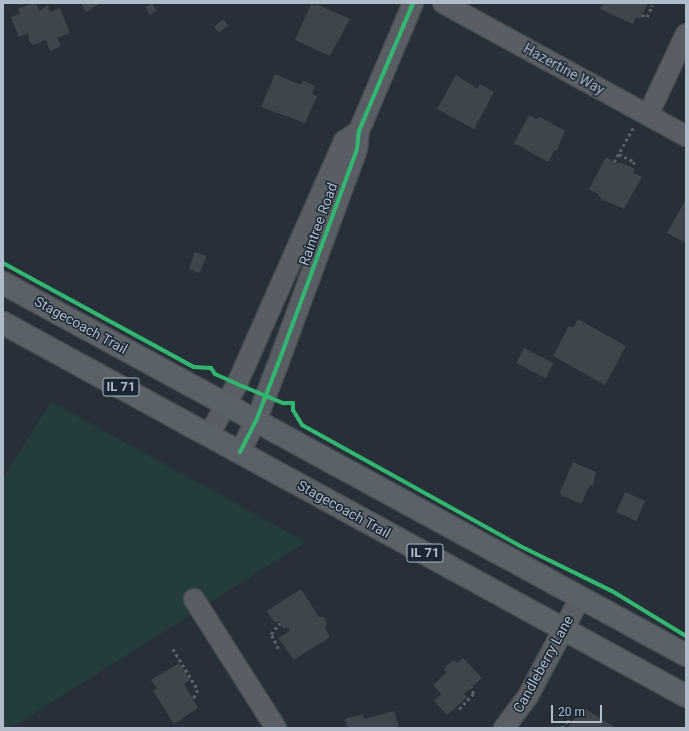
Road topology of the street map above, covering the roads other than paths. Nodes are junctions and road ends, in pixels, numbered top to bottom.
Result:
1 (413, 3) edge
2 (443, 3) edge
3 (686, 34) edge
4 (645, 113) junction
5 (359, 131) junction
6 (686, 136) edge
7 (3, 283) edge
8 (3, 323) edge
9 (226, 404) junction
10 (256, 421) junction
11 (209, 435) junction
12 (240, 452) junction
13 (580, 598) junction
14 (194, 599) dead end
15 (564, 629) junction
16 (686, 655) edge
17 (686, 696) edge
18 (276, 728) edge
19 (504, 728) edge

1 - 5 street, Raintree Road
2 - 4 street, Hazertine Way
3 - 4 street
4 - 6 street, Hazertine Way
5 - 9 street, Raintree Road
5 - 10 street, Raintree Road
7 - 9 main road, Stagecoach Trail / IL 71
8 - 11 main road, Stagecoach Trail / IL 71
9 - 10 main road, Stagecoach Trail / IL 71
9 - 11 street, Raintree Road
10 - 12 street, Raintree Road
10 - 13 main road, Stagecoach Trail / IL 71
11 - 12 main road, Stagecoach Trail / IL 71
12 - 15 main road, Stagecoach Trail / IL 71
13 - 15 street, Candleberry Lane
13 - 16 main road, Stagecoach Trail / IL 71
14 - 18 street
15 - 17 main road, Stagecoach Trail / IL 71
15 - 19 street, Candleberry Lane

